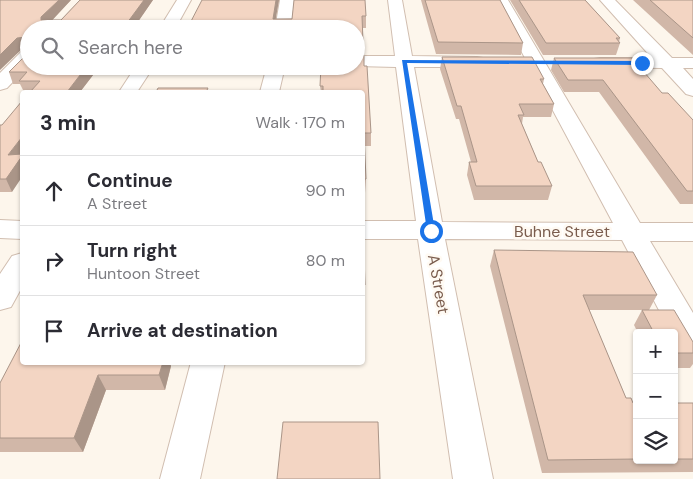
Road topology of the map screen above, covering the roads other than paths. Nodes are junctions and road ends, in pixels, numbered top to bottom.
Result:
1 (184, 0) edge
2 (288, 0) edge
3 (395, 0) edge
4 (501, 0) edge
5 (607, 0) edge
6 (172, 20) edge
7 (285, 20) edge
8 (365, 61) edge
9 (404, 61) junction
10 (498, 62) edge
11 (20, 63) edge
12 (584, 63) edge
13 (668, 63) junction
14 (693, 63) edge
15 (139, 75) edge
16 (274, 75) edge
17 (0, 84) edge
18 (129, 90) edge
19 (270, 90) edge
20 (693, 90) edge
21 (0, 229) edge
22 (20, 230) edge
23 (365, 230) edge
24 (431, 231) junction
25 (632, 232) junction
26 (693, 232) edge
27 (20, 266) edge
28 (0, 299) edge
29 (693, 342) edge
30 (207, 365) edge
31 (180, 479) edge
32 (473, 479) edge

1 - 6 street
2 - 7 street
3 - 9 street, A Street
4 - 25 street
5 - 13 street
8 - 9 street
9 - 10 street
9 - 24 street, A Street
11 - 17 street
12 - 13 street
13 - 14 street
13 - 20 street
15 - 18 street
16 - 19 street
21 - 22 street
23 - 24 street, Buhne Street
24 - 25 street, Buhne Street
24 - 32 street, A Street
25 - 26 street, Buhne Street
25 - 29 street
27 - 28 street
30 - 31 street

